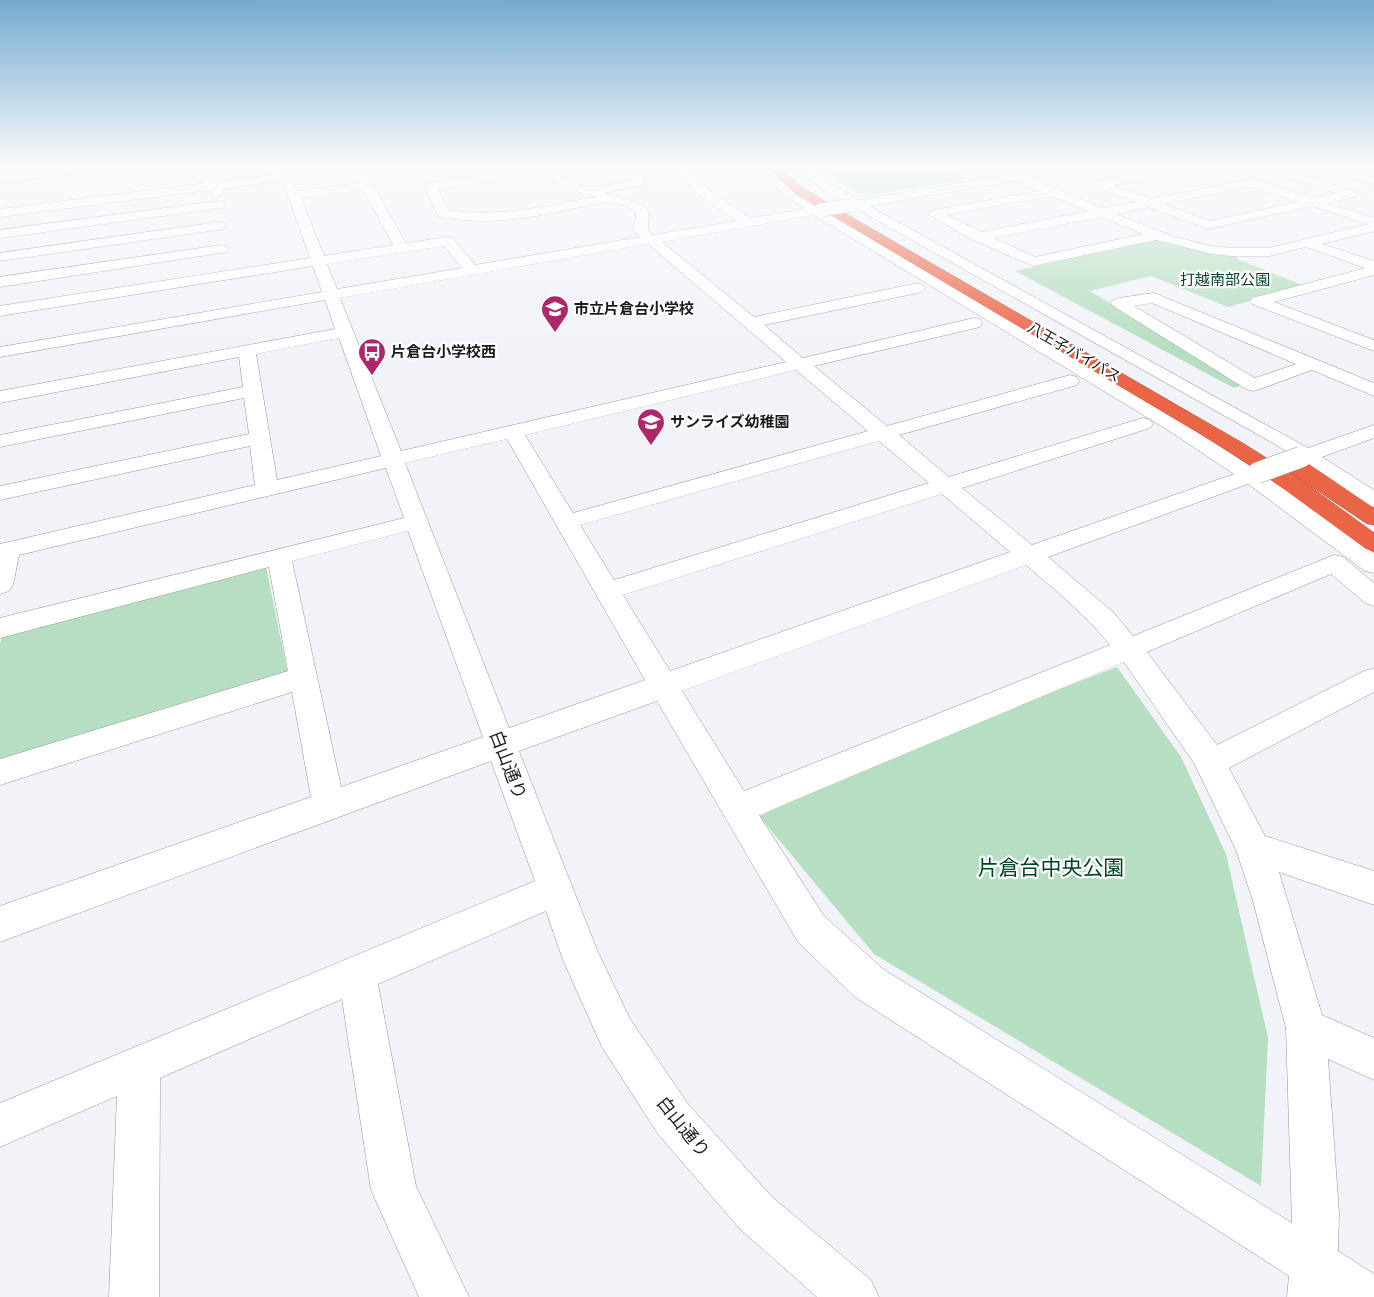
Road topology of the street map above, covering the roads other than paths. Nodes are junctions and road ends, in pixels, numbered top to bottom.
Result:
1 (219, 226) edge
2 (56, 227) edge
3 (215, 227) edge
4 (304, 227) edge
5 (390, 227) edge
6 (641, 227) edge
7 (728, 227) edge
8 (835, 227) edge
9 (860, 227) edge
10 (881, 227) edge
11 (895, 227) edge
12 (959, 227) edge
13 (1029, 227) edge
14 (1135, 227) edge
15 (1374, 227) edge
16 (0, 234) edge
17 (978, 236) junction
18 (1158, 236) junction
19 (651, 240) junction
20 (1306, 243) junction
21 (402, 248) junction
22 (871, 251) junction
23 (0, 256) edge
24 (317, 262) junction
25 (224, 263) junction
26 (1374, 266) edge
27 (471, 270) junction
28 (1374, 270) edge
29 (0, 282) edge
30 (918, 288) junction
31 (329, 295) junction
32 (0, 311) edge
33 (751, 323) junction
34 (974, 323) junction
35 (1366, 328) dead end
36 (344, 332) junction
37 (1344, 334) junction
38 (1374, 346) edge
39 (247, 351) junction
40 (0, 352) edge
41 (800, 364) junction
42 (1313, 364) junction
43 (1070, 381) junction
44 (1374, 390) edge
45 (253, 391) junction
46 (0, 397) edge
47 (512, 431) junction
48 (1374, 431) edge
49 (883, 433) junction
50 (260, 438) junction
51 (0, 441) edge
52 (1304, 456) junction
53 (392, 460) junction
54 (1254, 474) junction
55 (946, 486) junction
56 (267, 489) junction
57 (0, 493) edge
58 (1374, 500) edge
59 (1374, 518) edge
60 (415, 522) junction
61 (566, 522) junction
62 (1374, 544) edge
63 (4, 551) edge
64 (1029, 555) junction
65 (279, 556) junction
66 (1374, 565) edge
67 (0, 585) edge
68 (608, 591) junction
69 (1374, 597) edge
70 (0, 628) edge
71 (1129, 649) junction
72 (303, 677) junction
73 (1374, 679) edge
74 (664, 686) junction
75 (500, 745) junction
76 (1210, 763) junction
77 (0, 772) edge
78 (329, 806) junction
79 (737, 809) junction
80 (1253, 848) junction
81 (1374, 888) edge
82 (555, 890) junction
83 (0, 924) edge
84 (357, 974) junction
85 (1306, 1028) junction
86 (1374, 1059) edge
87 (139, 1066) junction
88 (0, 1125) edge
89 (1313, 1280) edge
90 (134, 1297) edge
91 (444, 1297) edge
92 (854, 1297) edge
93 (1366, 1297) edge

1 - 25 street
2 - 16 street
3 - 23 street
4 - 24 street, 白山通り
5 - 21 street
6 - 19 street
7 - 19 street
8 - 22 street
9 - 62 highway, 八王子バイパス
10 - 59 highway, 八王子バイパス
11 - 52 street
12 - 17 street
13 - 17 street
14 - 18 street
15 - 20 street
17 - 18 street
18 - 20 street
19 - 27 street
19 - 33 street
20 - 26 street
21 - 24 street
21 - 27 street
22 - 30 street
22 - 54 street
24 - 25 street
24 - 31 street, 白山通り
25 - 29 street
25 - 32 street
27 - 31 street
28 - 37 street
30 - 33 street
30 - 34 street
31 - 36 street, 白山通り
31 - 40 street
33 - 41 street
34 - 41 street
34 - 43 street
35 - 37 street
36 - 39 street
36 - 53 street, 白山通り
37 - 38 street
39 - 45 street
39 - 46 street
41 - 47 street
41 - 49 street
42 - 42 street
42 - 44 street
43 - 49 street
43 - 55 street
45 - 50 street
45 - 51 street
47 - 53 street
47 - 61 street
48 - 52 street
49 - 55 street
49 - 61 street
50 - 56 street
50 - 57 street
52 - 54 street, bridge
52 - 58 street
53 - 56 street
53 - 60 street, 白山通り
54 - 64 street
54 - 66 street
55 - 64 street
55 - 68 street
56 - 63 street
60 - 65 street
60 - 75 street, 白山通り
61 - 68 street
63 - 67 street
64 - 71 street
64 - 74 street
65 - 70 street
65 - 72 street
68 - 74 street
69 - 71 street
71 - 76 street
71 - 79 street
72 - 77 street
72 - 78 street
73 - 76 street
74 - 75 street
74 - 79 street
75 - 78 street
75 - 82 street, 白山通り
76 - 80 street
78 - 83 street
79 - 89 street
80 - 81 street
80 - 85 street
82 - 84 street
82 - 92 street, 白山通り
84 - 87 street
84 - 91 street
85 - 86 street
85 - 89 street
87 - 88 street
87 - 90 street
89 - 93 street

